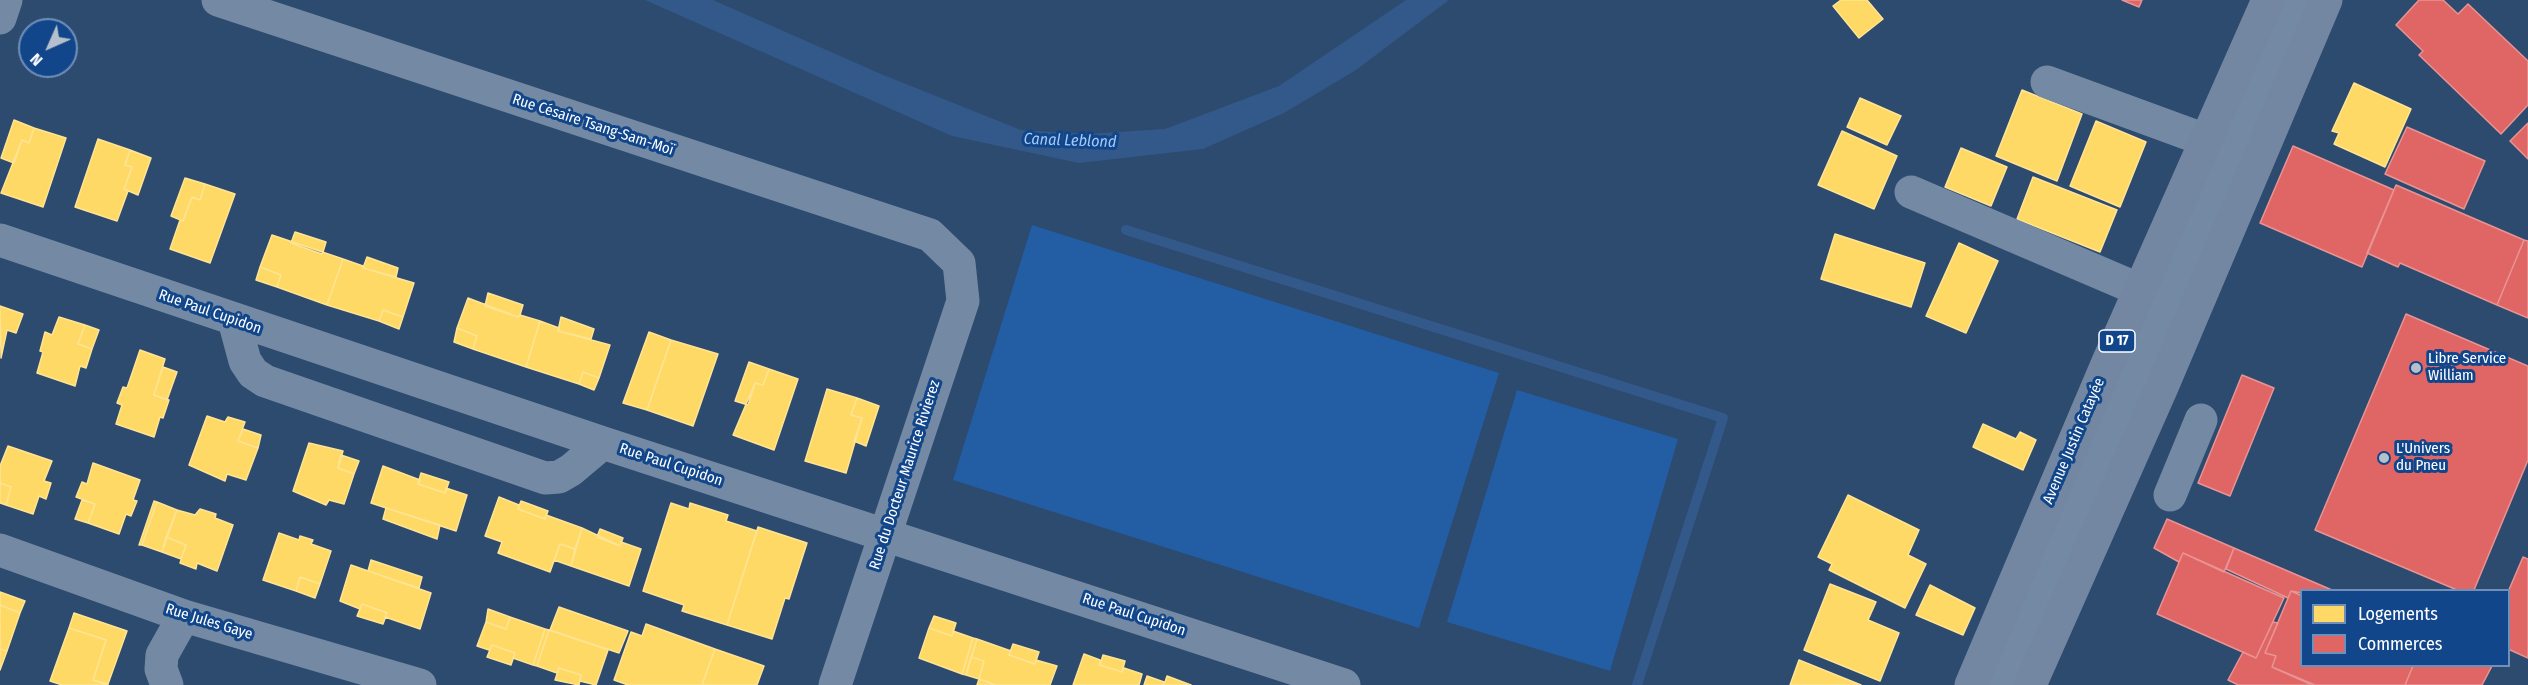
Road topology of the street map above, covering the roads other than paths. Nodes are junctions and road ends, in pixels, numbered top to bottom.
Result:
1 (6, 0) edge
2 (218, 0) edge
3 (2268, 0) edge
4 (2298, 0) edge
5 (2326, 0) edge
6 (0, 18) edge
7 (2047, 82) dead end
8 (2208, 141) junction
9 (1911, 192) dead end
10 (0, 240) edge
11 (959, 263) joint
12 (2140, 290) junction
13 (234, 320) junction
14 (2201, 420) dead end
15 (603, 443) junction
16 (2170, 495) dead end
17 (885, 534) junction
18 (0, 550) edge
19 (184, 616) junction
20 (412, 683) edge
21 (167, 685) edge
22 (366, 685) edge
23 (835, 685) edge
24 (1344, 685) edge
25 (1971, 685) edge
26 (2002, 685) edge
27 (2030, 685) edge

1 - 6 street
2 - 11 street, Rue Césaire Tsang-Sam-Moï
3 - 8 main road, Avenue Justin Catayée / D 17
4 - 26 street
5 - 27 main road
7 - 8 street
8 - 12 main road, Avenue Justin Catayée / D 17
9 - 12 street
10 - 13 street, Rue Paul Cupidon
11 - 17 street, Rue du Docteur Maurice Rivierez
12 - 25 main road, Avenue Justin Catayée / D 17
13 - 15 street, Rue Paul Cupidon
13 - 15 street
14 - 16 street
15 - 17 street, Rue Paul Cupidon
17 - 23 street, Rue du Docteur Maurice Rivierez
17 - 24 street, Rue Paul Cupidon
18 - 19 street, Rue Jules Gaye
19 - 20 street, Rue Jules Gaye
19 - 21 street
20 - 22 street

